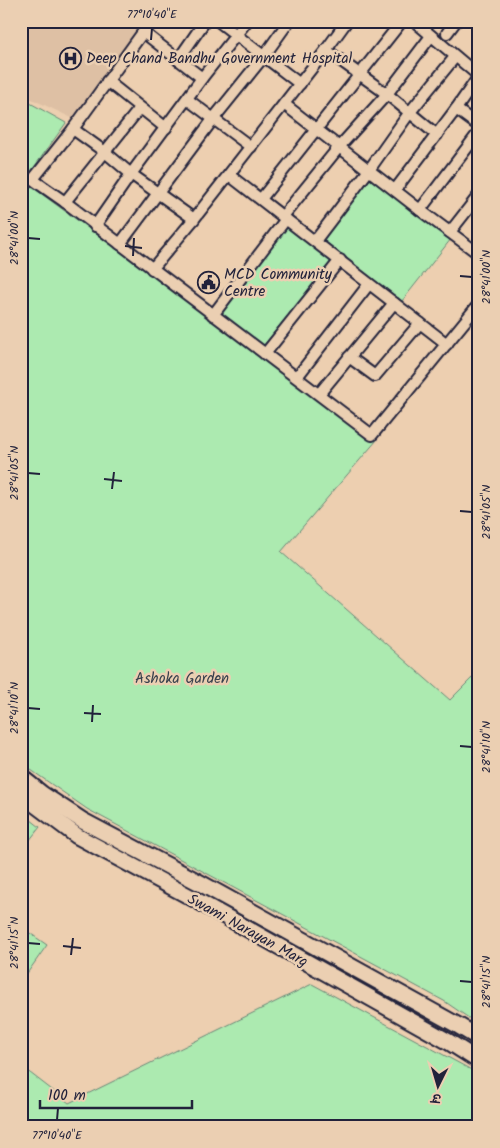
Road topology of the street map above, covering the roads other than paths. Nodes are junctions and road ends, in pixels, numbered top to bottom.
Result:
1 (151, 21) edge
2 (205, 21) edge
3 (218, 21) edge
4 (247, 21) edge
5 (289, 21) edge
6 (347, 21) edge
7 (402, 21) edge
8 (414, 21) edge
9 (456, 21) edge
10 (143, 32) junction
11 (447, 33) dead end
12 (236, 35) junction
13 (431, 36) junction
14 (326, 50) junction
15 (264, 56) junction
16 (455, 57) junction
17 (178, 60) junction
18 (478, 73) edge
19 (360, 74) junction
20 (202, 78) junction
21 (107, 81) junction
22 (300, 84) junction
23 (387, 94) junction
24 (187, 99) junction
25 (284, 104) junction
26 (140, 108) junction
27 (456, 109) junction
28 (410, 112) junction
29 (214, 118) junction
30 (479, 126) edge
31 (166, 128) junction
32 (73, 129) junction
33 (316, 129) junction
34 (479, 132) edge
35 (437, 134) junction
36 (251, 146) junction
37 (339, 147) junction
38 (105, 152) junction
39 (369, 170) junction
40 (131, 174) junction
41 (229, 174) junction
42 (395, 190) junction
43 (158, 194) junction
44 (479, 195) edge
45 (261, 199) junction
46 (65, 202) junction
47 (420, 210) junction
48 (284, 217) junction
49 (194, 219) junction
50 (94, 226) junction
51 (450, 232) junction
52 (315, 241) junction
53 (120, 244) junction
54 (477, 250) edge
55 (340, 260) junction
56 (152, 269) junction
57 (369, 284) junction
58 (394, 302) junction
59 (479, 304) edge
60 (213, 315) junction
61 (420, 323) junction
62 (447, 344) junction
63 (265, 354) junction
64 (349, 357) junction
65 (297, 377) junction
66 (319, 394) junction
67 (21, 777) edge
68 (21, 794) edge
69 (479, 1038) edge
70 (464, 1052) junction
71 (479, 1061) edge
72 (479, 1072) edge

1 - 10 street
2 - 17 street
3 - 12 street
4 - 12 street
5 - 15 street
6 - 14 street
7 - 19 street
8 - 13 street
9 - 11 street
10 - 17 street
10 - 21 street
12 - 15 street
12 - 20 street
13 - 16 street
13 - 23 street
14 - 19 street
14 - 22 street
15 - 22 street
15 - 29 street
16 - 18 street
16 - 28 street
17 - 20 street
18 - 27 street
19 - 23 street
19 - 33 street
20 - 24 street
21 - 26 street
21 - 32 street
22 - 25 street
23 - 28 street
23 - 37 street
24 - 29 street
24 - 31 street
25 - 33 street
25 - 36 street
26 - 31 street
26 - 38 street
27 - 30 street
27 - 35 street
28 - 35 street
28 - 39 street
29 - 36 street
29 - 43 street
31 - 40 street
32 - 38 street
32 - 46 street
33 - 37 street
33 - 45 street
34 - 47 street
35 - 42 street
36 - 41 street
37 - 39 street
37 - 48 street
38 - 40 street
38 - 46 street
39 - 42 street
39 - 52 street
40 - 43 street
40 - 50 street
41 - 45 street
41 - 49 street
42 - 47 street
43 - 49 street
43 - 53 street
44 - 51 street
45 - 48 street
46 - 50 street
47 - 51 street
48 - 52 street
48 - 60 street
49 - 56 street
50 - 53 street
51 - 54 street
52 - 55 street
53 - 56 street
55 - 57 street
55 - 63 street
56 - 60 street
57 - 58 street
57 - 65 street
58 - 61 street
58 - 64 street
59 - 62 street
60 - 63 street
61 - 62 street
61 - 64 street
62 - 66 street
63 - 65 street
64 - 66 street
65 - 66 street
67 - 69 main road, Swami Narayan Marg
68 - 70 main road, Swami Narayan Marg
70 - 71 main road, Swami Narayan Marg
70 - 72 main road

